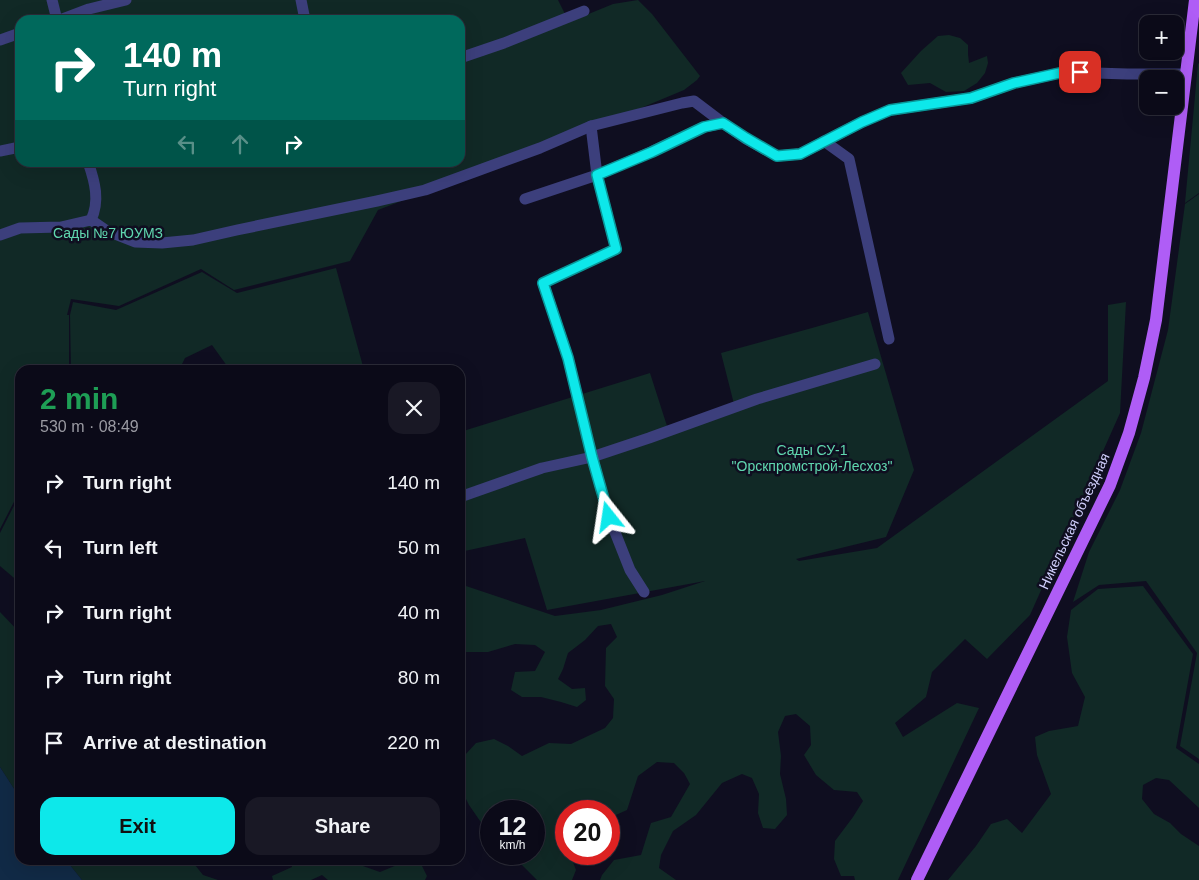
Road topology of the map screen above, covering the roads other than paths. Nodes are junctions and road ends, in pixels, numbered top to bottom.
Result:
1 (52, 0) edge
2 (126, 0) edge
3 (301, 0) edge
4 (1195, 0) edge
5 (584, 12) dead end
6 (56, 15) edge
7 (72, 15) edge
8 (304, 15) edge
9 (15, 35) edge
10 (0, 40) edge
11 (465, 56) edge
12 (1186, 74) junction
13 (723, 123) junction
14 (591, 126) junction
15 (824, 141) junction
16 (15, 148) edge
17 (0, 151) edge
18 (90, 167) edge
19 (597, 175) junction
20 (526, 200) dead end
21 (91, 220) junction
22 (0, 235) edge
23 (889, 339) dead end
24 (875, 364) dead end
25 (592, 457) junction
26 (465, 495) edge
27 (644, 592) dead end
28 (917, 880) edge

1 - 6 lane
2 - 7 lane
3 - 8 lane
4 - 12 main road, Никельская объездная
5 - 11 lane
9 - 10 lane
12 - 15 lane
12 - 28 main road, Никельская объездная
13 - 14 lane
13 - 15 lane
13 - 19 lane
14 - 19 lane
14 - 21 lane
15 - 23 lane
16 - 17 lane
18 - 21 lane
19 - 20 lane
19 - 25 lane
21 - 22 lane
24 - 25 lane
25 - 26 lane
25 - 27 lane

